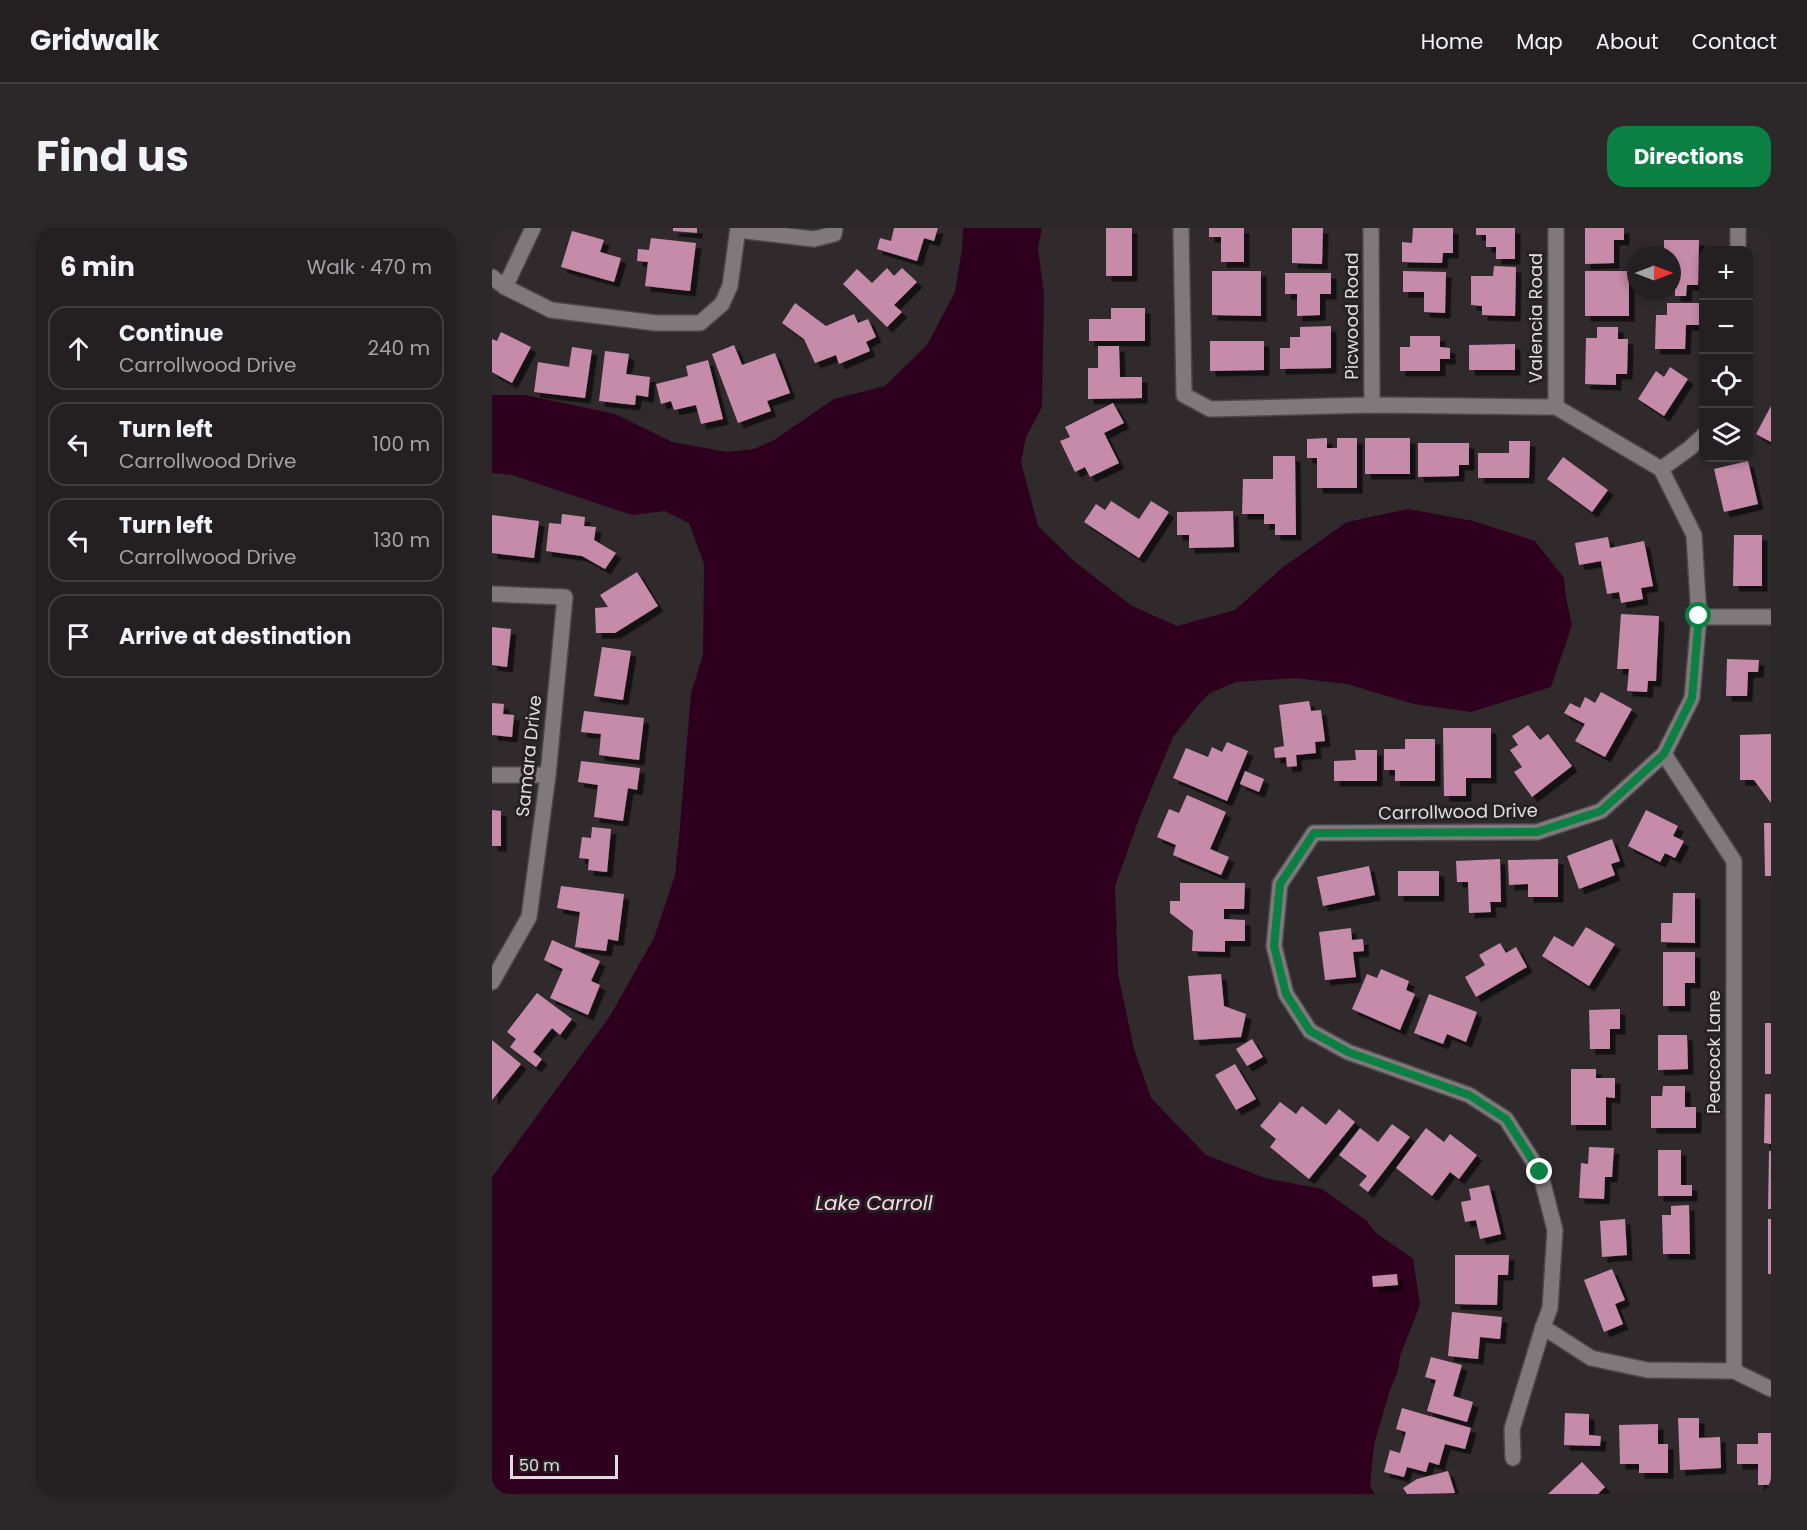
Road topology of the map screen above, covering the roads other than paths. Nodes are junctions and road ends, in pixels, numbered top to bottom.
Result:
1 (533, 228) edge
2 (835, 228) edge
3 (1181, 228) edge
4 (1371, 228) edge
5 (1556, 228) edge
6 (1738, 228) edge
7 (738, 229) edge
8 (1738, 246) edge
9 (492, 277) edge
10 (505, 287) junction
11 (1372, 405) junction
12 (1556, 407) junction
13 (1699, 440) edge
14 (1661, 469) junction
15 (492, 594) edge
16 (1699, 616) junction
17 (1771, 617) edge
18 (1664, 754) junction
19 (492, 775) edge
20 (548, 775) junction
21 (492, 982) edge
22 (1543, 1327) junction
23 (1734, 1371) junction
24 (1771, 1389) edge
25 (1513, 1458) dead end

1 - 10 street
2 - 7 street
3 - 11 street
4 - 11 street, Picwood Road
5 - 12 street, Valencia Road
6 - 8 street
7 - 10 street
9 - 10 street
11 - 12 street
12 - 14 street
13 - 14 street
14 - 16 street, Carrollwood Drive
15 - 20 street, Samara Drive
16 - 17 street
16 - 18 street, Carrollwood Drive
18 - 22 street, Carrollwood Drive
18 - 23 street, Peacock Lane
19 - 20 street
20 - 21 street, Samara Drive
22 - 23 street
22 - 25 street, Carrollwood Drive
23 - 24 street

